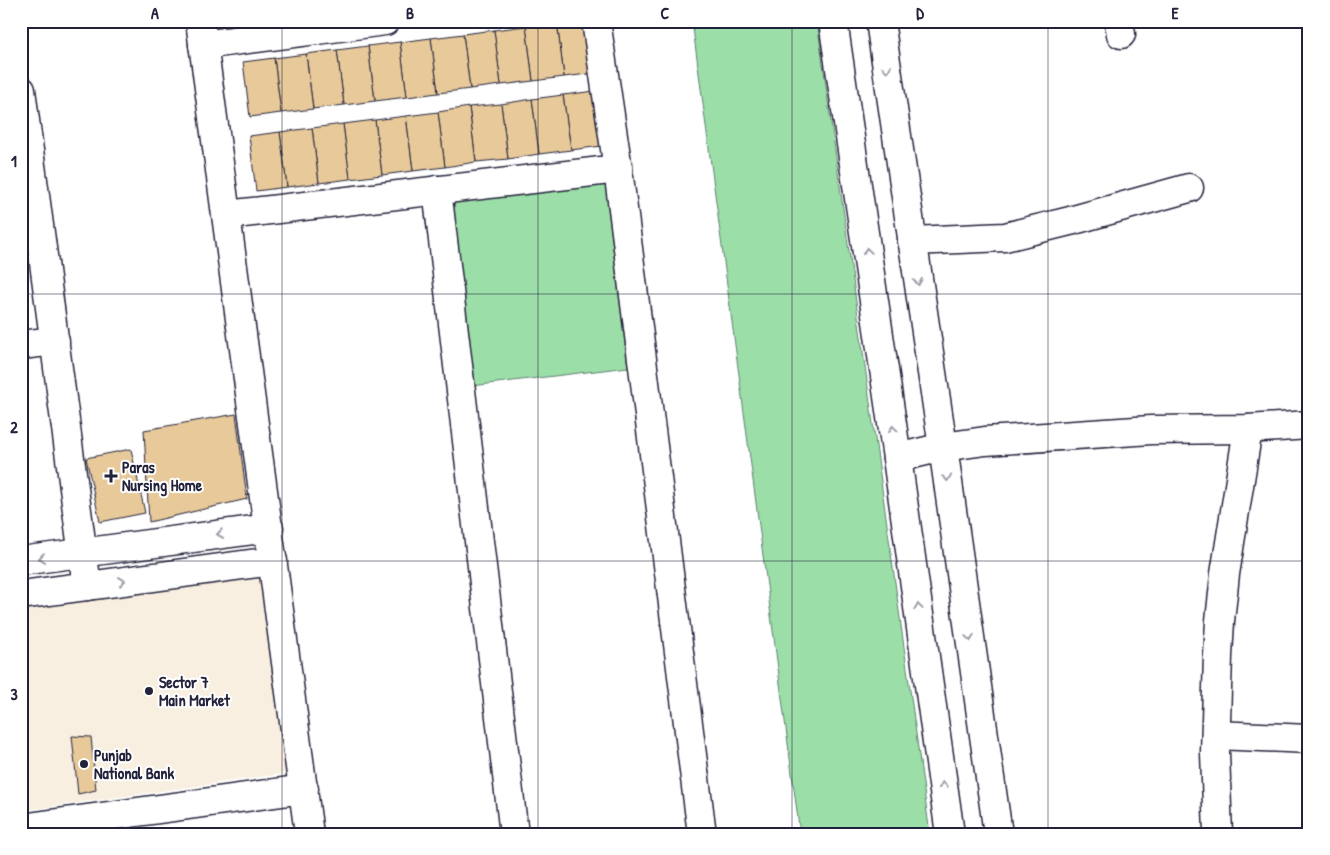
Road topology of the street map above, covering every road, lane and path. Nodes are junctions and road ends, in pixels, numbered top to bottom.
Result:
1 (385, 21) edge
2 (596, 21) edge
3 (833, 21) edge
4 (880, 21) edge
5 (202, 33) edge
6 (21, 90) edge
7 (618, 169) junction
8 (1189, 188) dead end
9 (437, 190) junction
10 (29, 203) edge
11 (227, 216) junction
12 (912, 241) junction
13 (55, 341) junction
14 (21, 345) edge
15 (1309, 425) edge
16 (1248, 429) junction
17 (943, 447) junction
18 (897, 458) junction
19 (269, 528) junction
20 (83, 553) junction
21 (21, 561) edge
22 (273, 561) junction
23 (87, 586) junction
24 (21, 595) edge
25 (1216, 735) junction
26 (1309, 739) edge
27 (304, 789) junction
28 (120, 824) edge
29 (21, 828) edge
30 (309, 834) edge
31 (514, 834) edge
32 (702, 834) edge
33 (950, 834) edge
34 (998, 834) edge
35 (1218, 834) edge

1 - 5 street
2 - 7 street
18 -> 3 street
4 -> 12 street
5 - 11 street
6 - 10 street
7 - 9 street
7 - 32 street
8 - 12 street
9 - 11 street
9 - 31 street
10 - 13 street
11 - 19 street
12 -> 17 street
13 - 14 street
13 - 20 street
15 - 16 street
16 - 17 street
16 - 25 street
17 - 18 street
17 -> 34 street
33 -> 18 street
19 -> 20 street
19 - 22 street
20 -> 21 street
20 - 23 street
23 -> 22 street
22 - 27 street
23 - 24 street
25 - 26 street
25 - 35 street
27 - 28 street
27 - 30 street
28 - 29 street

